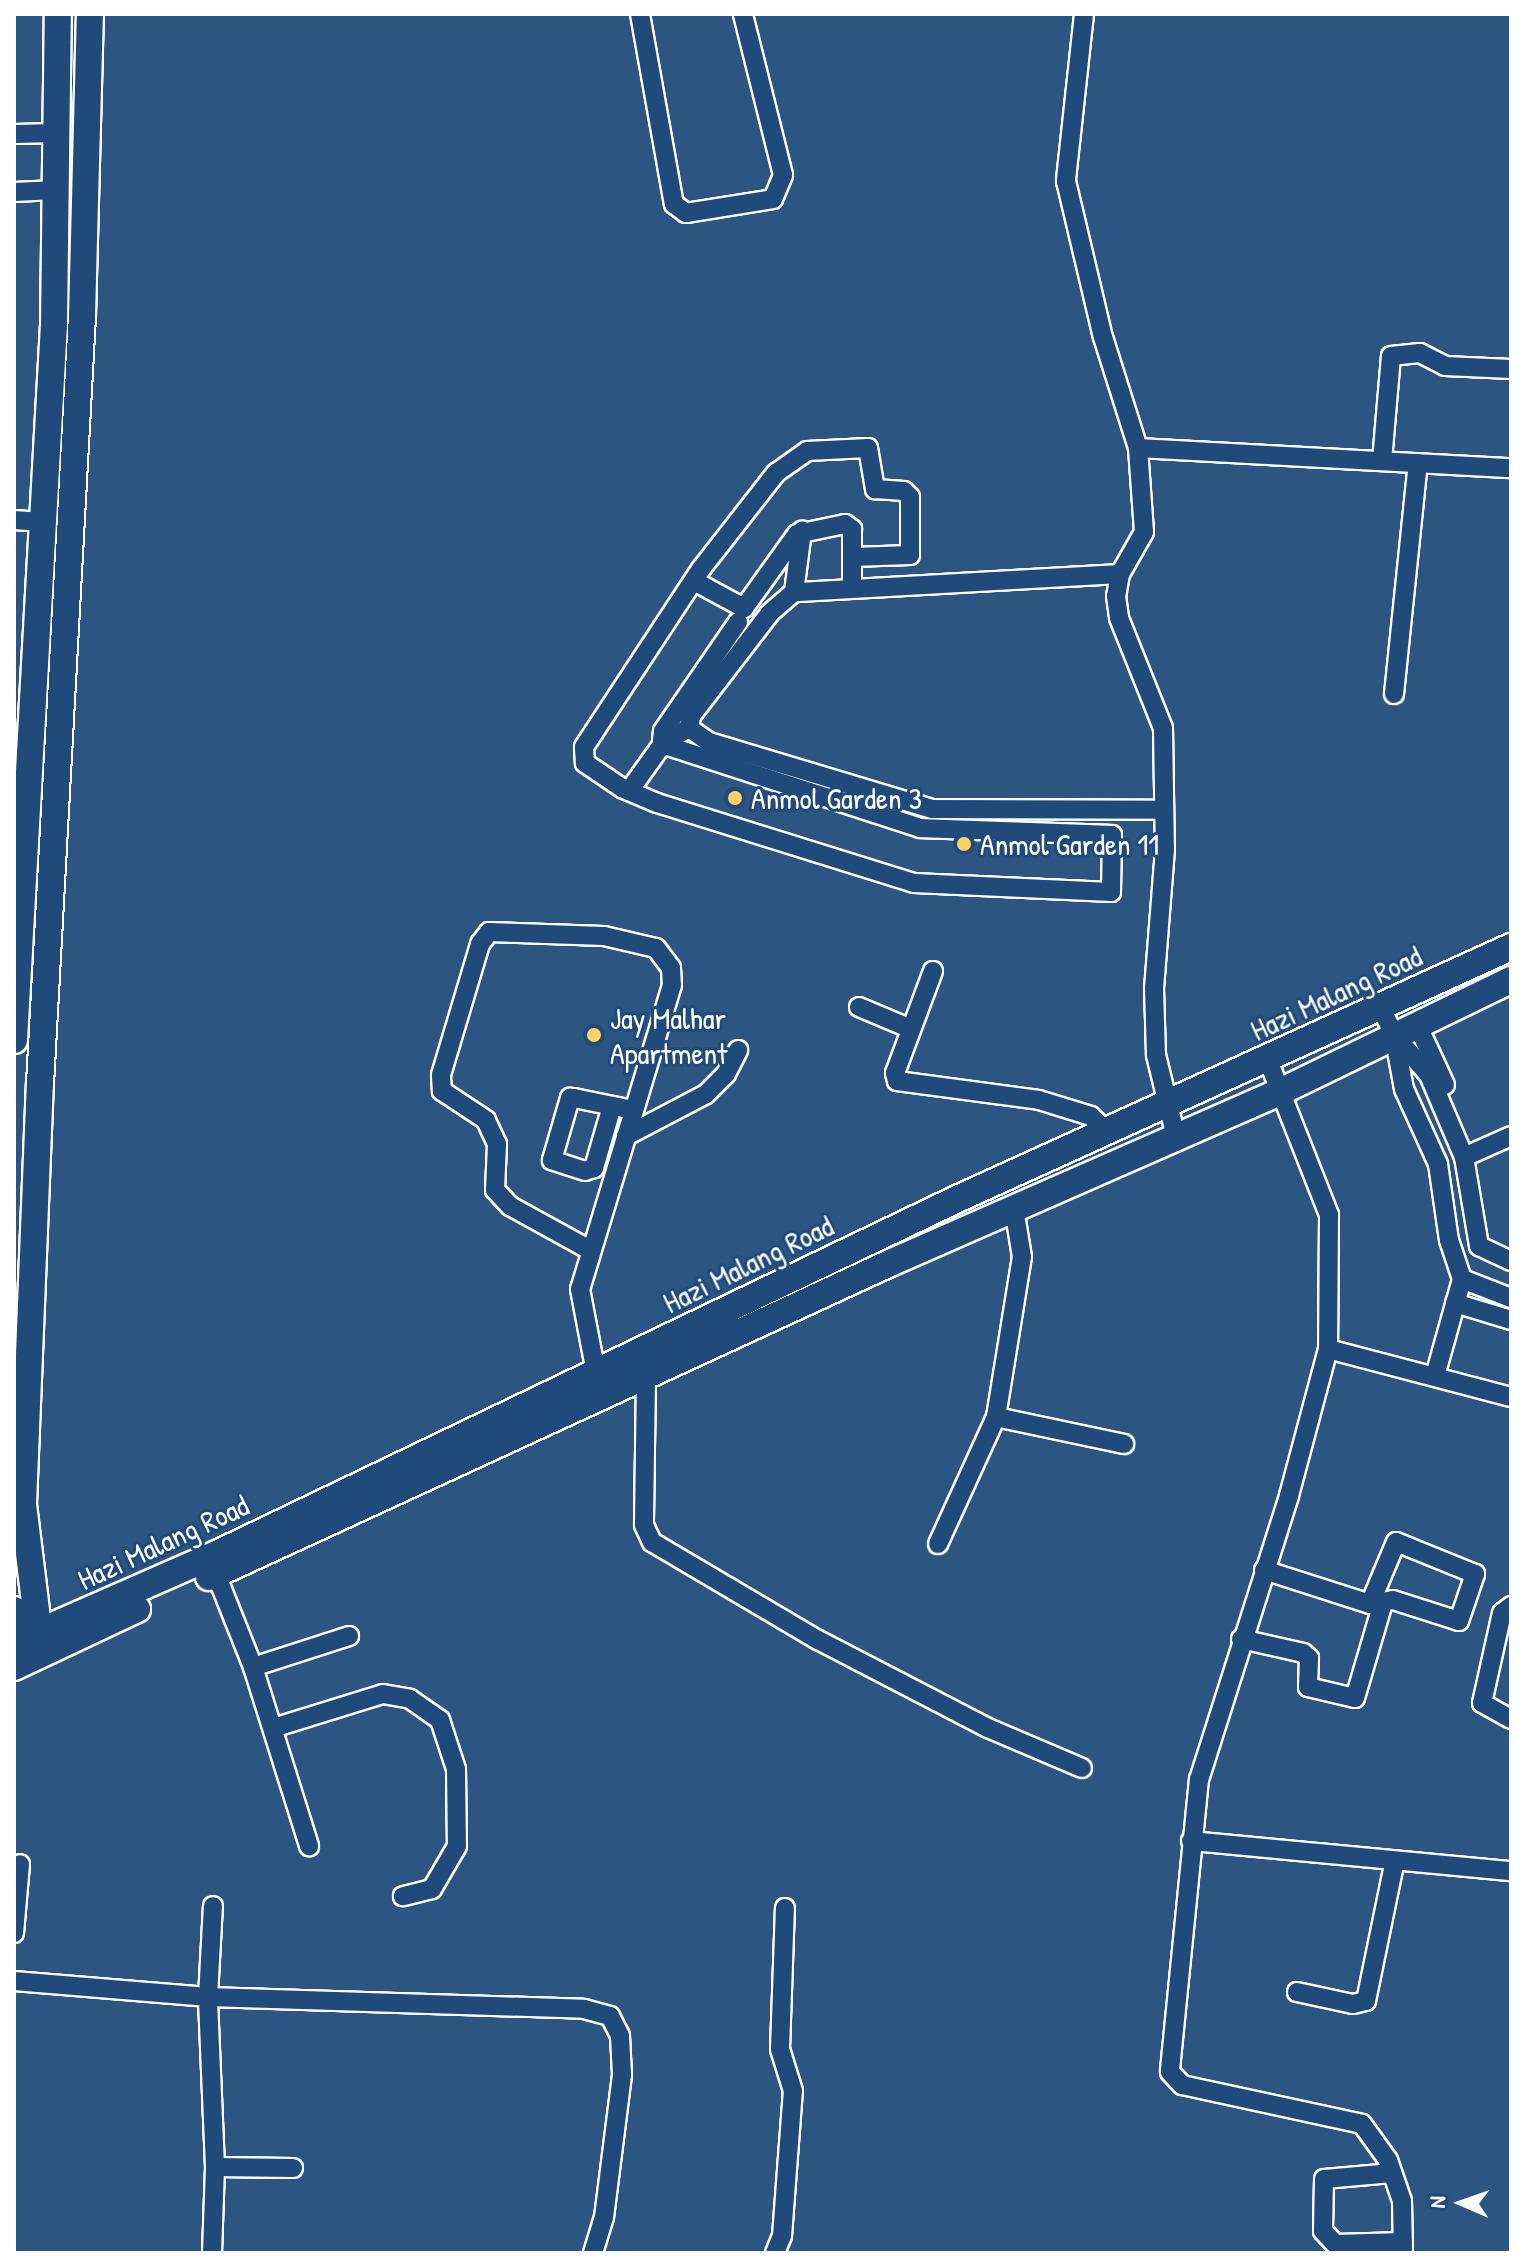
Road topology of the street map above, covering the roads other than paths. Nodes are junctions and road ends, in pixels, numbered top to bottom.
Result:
1 (58, 14) edge
2 (90, 14) edge
3 (640, 14) edge
4 (743, 14) edge
5 (1084, 14) edge
6 (57, 133) junction
7 (14, 134) edge
8 (56, 190) junction
9 (14, 192) edge
10 (1511, 369) edge
11 (1138, 448) junction
12 (1382, 461) junction
13 (1418, 463) junction
14 (1511, 468) edge
15 (14, 520) edge
16 (42, 522) junction
17 (802, 531) junction
18 (852, 557) junction
19 (1120, 574) junction
20 (694, 581) junction
21 (852, 587) junction
22 (794, 592) junction
23 (738, 622) dead end
24 (720, 647) junction
25 (737, 660) junction
26 (1394, 694) dead end
27 (24, 700) edge
28 (686, 718) junction
29 (664, 742) junction
30 (706, 749) junction
31 (629, 791) junction
32 (847, 794) junction
33 (889, 797) junction
34 (20, 802) edge
35 (57, 805) junction
36 (941, 809) junction
37 (1000, 810) junction
38 (1163, 810) junction
39 (1063, 811) junction
40 (883, 816) junction
41 (940, 829) junction
42 (999, 831) junction
43 (1063, 833) junction
44 (1511, 947) edge
45 (933, 971) dead end
46 (1511, 980) edge
47 (859, 1007) dead end
48 (1381, 1008) junction
49 (911, 1029) junction
50 (1406, 1029) junction
51 (14, 1040) edge
52 (738, 1050) dead end
53 (1268, 1060) junction
54 (1447, 1087) dead end
55 (1282, 1091) junction
56 (612, 1106) dead end
57 (1166, 1106) junction
58 (633, 1110) junction
59 (1107, 1132) junction
60 (626, 1136) junction
61 (1511, 1136) edge
62 (1176, 1137) junction
63 (1464, 1157) junction
64 (1014, 1208) junction
65 (590, 1250) junction
66 (1511, 1261) edge
67 (1462, 1279) junction
68 (1511, 1298) edge
69 (1455, 1303) junction
70 (1511, 1320) edge
71 (1328, 1349) junction
72 (639, 1367) junction
73 (596, 1373) junction
74 (1435, 1376) junction
75 (1511, 1397) edge
76 (996, 1417) junction
77 (1124, 1444) dead end
78 (938, 1544) dead end
79 (213, 1566) junction
80 (1264, 1570) junction
81 (1376, 1604) junction
82 (1511, 1606) edge
83 (14, 1610) edge
84 (349, 1636) dead end
85 (1241, 1639) junction
86 (25, 1650) edge
87 (253, 1667) junction
88 (1511, 1719) edge
89 (273, 1728) junction
90 (1082, 1768) dead end
91 (1191, 1841) junction
92 (309, 1846) dead end
93 (20, 1864) dead end
94 (1394, 1864) junction
95 (1511, 1871) edge
96 (403, 1896) dead end
97 (213, 1906) dead end
98 (785, 1908) dead end
99 (14, 1933) edge
100 (14, 1981) edge
101 (1297, 1992) dead end
102 (208, 1997) junction
103 (215, 2167) junction
104 (293, 2168) dead end
105 (1392, 2173) junction
106 (1403, 2248) edge
107 (212, 2253) edge
108 (593, 2253) edge
109 (775, 2253) edge

1 - 6 main road
2 - 35 main road
3 - 4 street
5 - 11 street
6 - 7 street
6 - 8 main road
8 - 9 street
8 - 16 main road
10 - 12 street
11 - 12 street
11 - 19 street
12 - 13 street
13 - 14 street
13 - 26 street
15 - 16 street
16 - 27 main road
17 - 18 street
17 - 20 street
17 - 22 street
18 - 20 street
18 - 21 street
19 - 21 street
19 - 38 street
20 - 31 street
21 - 22 street
22 - 25 street
23 - 24 street
24 - 25 street
24 - 28 street
25 - 28 street
27 - 34 main road
28 - 29 street
28 - 30 street
29 - 30 street
29 - 31 street
30 - 32 street
31 - 43 street
32 - 33 street
32 - 40 street
33 - 36 street
33 - 40 street
34 - 35 street
34 - 51 main road
35 - 86 main road
36 - 37 street
36 - 41 street
37 - 39 street
37 - 42 street
38 - 39 street
38 - 57 street
39 - 43 street
40 - 41 street
41 - 42 street
42 - 43 street
44 - 48 main road, Hazi Malang Road
45 - 49 street
46 - 50 main road, Hazi Malang Road
47 - 49 street
48 - 50 street
48 - 53 main road, Hazi Malang Road
49 - 59 street
50 - 54 street
50 - 55 main road, Hazi Malang Road
50 - 63 street
50 - 67 street
52 - 60 street
53 - 55 street
53 - 57 main road, Hazi Malang Road
55 - 62 main road, Hazi Malang Road
55 - 71 street
56 - 58 street
57 - 59 main road, Hazi Malang Road
57 - 62 street
58 - 60 street
58 - 65 street
59 - 72 main road, Hazi Malang Road
60 - 65 street
61 - 63 street
62 - 64 main road, Hazi Malang Road
63 - 66 street
64 - 72 main road, Hazi Malang Road
64 - 76 street
65 - 73 street
67 - 68 street
67 - 69 street
69 - 70 street
69 - 74 street
71 - 74 street
71 - 80 street
72 - 73 main road, Hazi Malang Road
72 - 79 main road, Hazi Malang Road
72 - 90 street
73 - 79 main road, Hazi Malang Road
74 - 75 street
76 - 77 street
76 - 78 street
79 - 86 main road, Hazi Malang Road
79 - 87 street
80 - 81 street
80 - 85 street
81 - 81 street
81 - 85 street
82 - 88 street
83 - 86 main road
84 - 87 street
85 - 91 street
87 - 89 street
89 - 92 street
89 - 96 street
91 - 94 street
91 - 105 street
93 - 99 street
94 - 95 street
94 - 101 street
97 - 102 street
98 - 109 street
100 - 102 street
102 - 103 street
102 - 108 street
103 - 104 street
103 - 107 street
105 - 106 street
105 - 106 street

